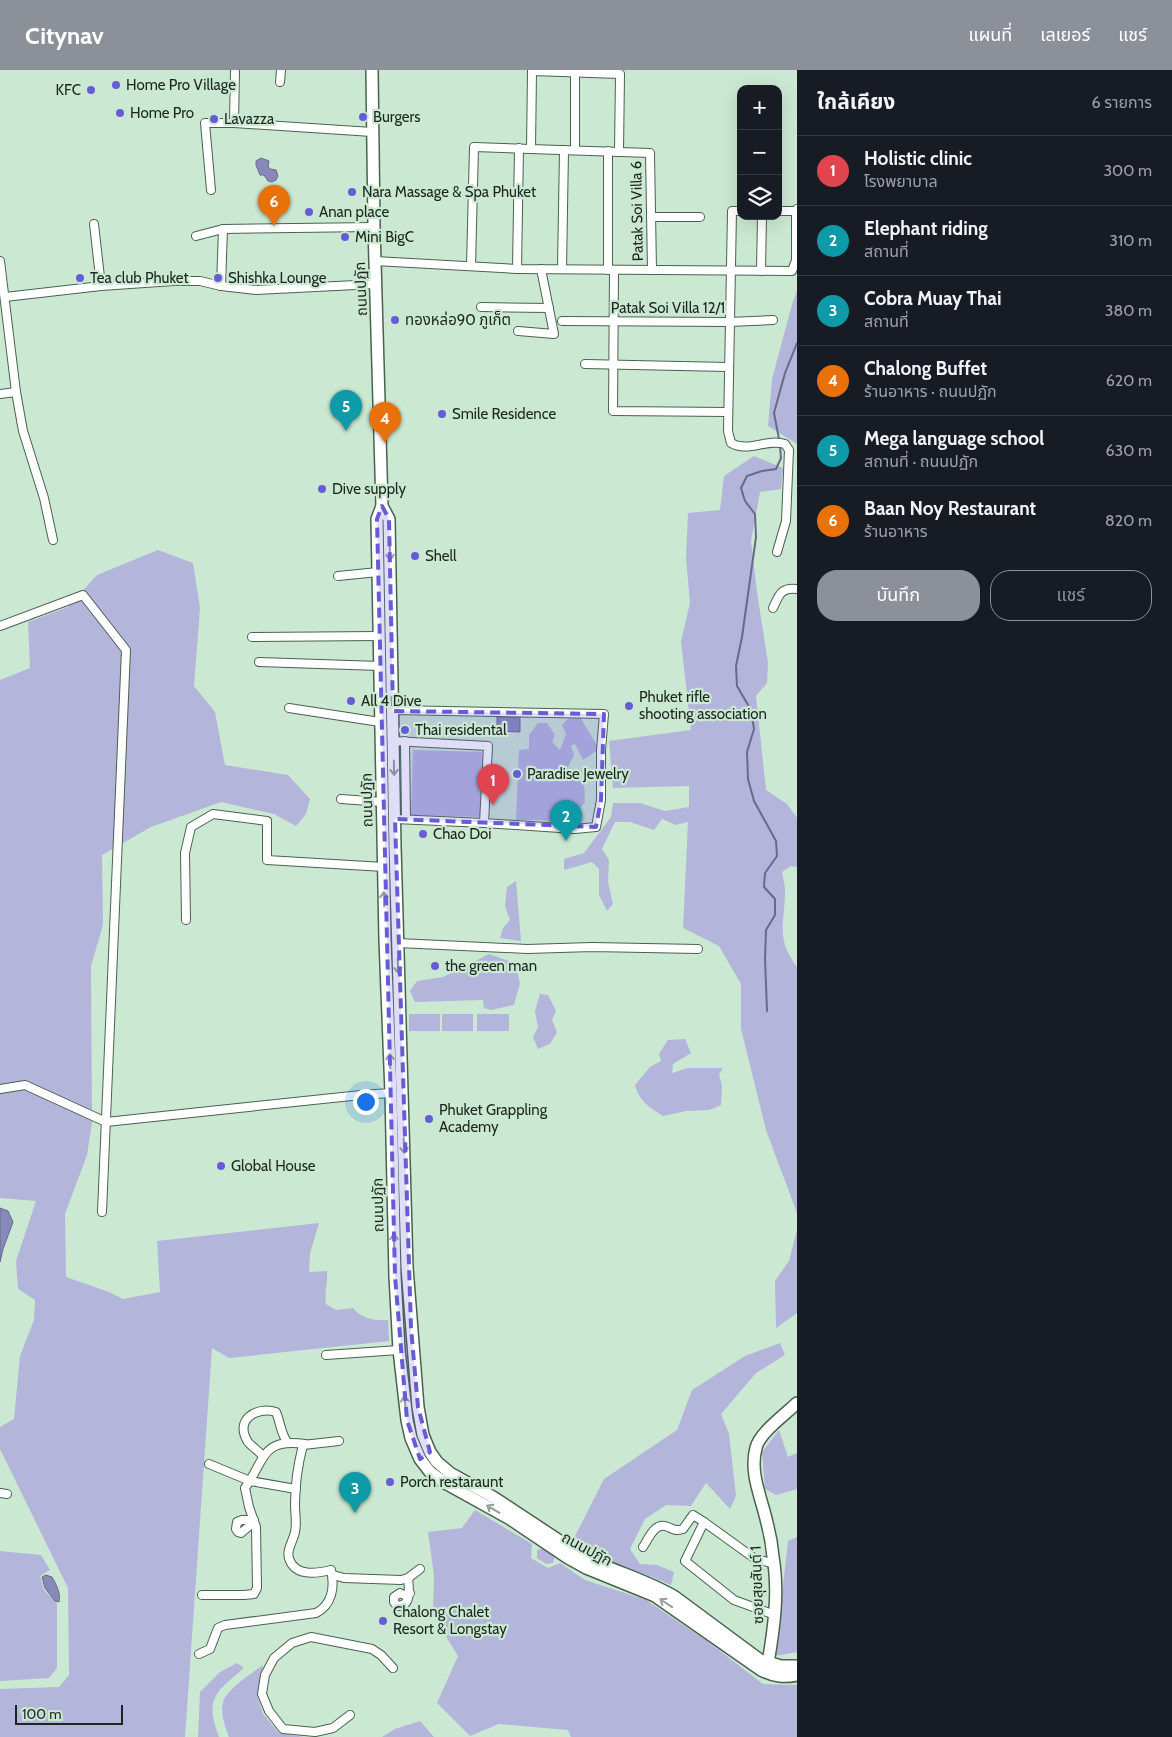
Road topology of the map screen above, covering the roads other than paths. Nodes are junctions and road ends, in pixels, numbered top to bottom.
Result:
1 (235, 70) edge
2 (281, 70) edge
3 (372, 70) edge
4 (575, 73) junction
5 (280, 82) dead end
6 (234, 123) junction
7 (372, 132) junction
8 (518, 148) junction
9 (531, 149) junction
10 (564, 150) junction
11 (575, 150) junction
12 (608, 151) junction
13 (619, 152) junction
14 (210, 190) dead end
15 (782, 210) edge
16 (796, 210) edge
17 (737, 211) edge
18 (651, 217) junction
19 (700, 217) dead end
20 (762, 220) edge
21 (94, 224) dead end
22 (374, 227) junction
23 (223, 229) junction
24 (196, 236) dead end
25 (0, 261) edge
26 (375, 261) junction
27 (471, 266) junction
28 (517, 269) junction
29 (541, 269) junction
30 (562, 270) junction
31 (611, 270) junction
32 (652, 270) junction
33 (730, 270) junction
34 (761, 270) junction
35 (376, 284) junction
36 (101, 286) junction
37 (221, 286) junction
38 (5, 297) junction
39 (480, 307) dead end
40 (549, 308) junction
41 (773, 320) dead end
42 (562, 321) dead end
43 (613, 321) junction
44 (729, 322) junction
45 (518, 331) dead end
46 (585, 364) dead end
47 (613, 364) junction
48 (728, 368) junction
49 (16, 392) junction
50 (0, 394) edge
51 (728, 412) junction
52 (382, 506) junction
53 (53, 540) dead end
54 (776, 552) dead end
55 (378, 572) junction
56 (338, 576) dead end
57 (797, 589) edge
58 (773, 608) dead end
59 (0, 626) edge
60 (379, 636) junction
61 (252, 637) dead end
62 (259, 662) dead end
63 (380, 666) junction
64 (289, 708) dead end
65 (393, 710) junction
66 (380, 722) junction
67 (399, 741) junction
68 (341, 799) dead end
69 (382, 802) junction
70 (400, 819) junction
71 (484, 823) junction
72 (384, 867) junction
73 (186, 920) dead end
74 (398, 943) junction
75 (698, 949) dead end
76 (0, 1089) edge
77 (391, 1094) junction
78 (397, 1116) junction
79 (106, 1122) junction
80 (102, 1212) dead end
81 (399, 1350) junction
82 (326, 1355) dead end
83 (797, 1403) edge
84 (340, 1441) dead end
85 (288, 1442) junction
86 (305, 1444) junction
87 (430, 1452) junction
88 (264, 1456) junction
89 (420, 1460) junction
90 (209, 1464) dead end
91 (250, 1481) junction
92 (296, 1490) junction
93 (704, 1522) junction
94 (643, 1547) dead end
95 (774, 1564) junction
96 (420, 1569) dead end
97 (332, 1575) junction
98 (408, 1578) junction
99 (410, 1594) dead end
100 (202, 1595) dead end
101 (775, 1615) junction
102 (199, 1654) dead end
103 (768, 1663) junction
104 (797, 1666) edge
105 (392, 1668) dead end
106 (797, 1675) edge
107 (350, 1715) dead end

1 - 6 street
2 - 5 street
3 - 7 main road, ถนนปฏัก
4 - 9 street
4 - 11 street
4 - 13 street
6 - 7 street
6 - 14 street
7 - 22 main road, ถนนปฏัก
8 - 9 street
8 - 27 street
8 - 28 street
9 - 10 street
10 - 11 street
10 - 30 street
11 - 12 street
12 - 13 street
12 - 31 street
13 - 18 street, Patak Soi Villa 6
15 - 16 street
16 - 34 street
17 - 33 street
18 - 19 street
18 - 32 street, Patak Soi Villa 6
20 - 34 street
21 - 36 street
22 - 23 street
22 - 26 main road, ถนนปฏัก
23 - 24 street
23 - 37 street
25 - 38 street
26 - 27 street
26 - 35 main road, ถนนปฏัก
27 - 28 street
28 - 29 street
29 - 30 street
29 - 40 street
30 - 31 street
31 - 32 street
31 - 43 street
32 - 33 street
33 - 34 street
33 - 44 street
35 - 37 street
35 - 52 main road, ถนนปฏัก
36 - 37 street
36 - 38 street
38 - 49 street
39 - 40 street
40 - 45 street
41 - 44 street, Patak Soi Villa 12/1
42 - 43 street, Patak Soi Villa 12/1
43 - 44 street, Patak Soi Villa 12/1
43 - 47 street
44 - 48 street
46 - 47 street
47 - 48 street
47 - 51 street
48 - 51 street
49 - 50 street
49 - 53 street
51 - 54 street
52 - 55 main road, ถนนปฏัก
52 -> 65 main road, ถนนปฏัก
55 - 56 street
55 - 60 main road, ถนนปฏัก
57 - 58 street
59 - 79 street
60 - 61 street
60 - 63 main road, ถนนปฏัก
62 - 63 street
63 - 66 main road, ถนนปฏัก
64 - 66 street
65 - 67 main road, ถนนปฏัก
65 - 71 street
66 - 69 main road, ถนนปฏัก
67 - 70 main road, ถนนปฏัก
67 - 71 street
68 - 69 street
69 - 72 main road, ถนนปฏัก
70 - 71 street
70 - 74 main road, ถนนปฏัก
72 - 73 street
77 -> 72 main road, ถนนปฏัก
74 - 75 street
74 -> 78 main road, ถนนปฏัก
76 - 79 street
77 - 78 main road, ถนนปฏัก
77 - 79 street
81 -> 78 main road, ถนนปฏัก
78 -> 87 main road, ถนนปฏัก
79 - 80 street
81 - 82 street
89 -> 81 main road, ถนนปฏัก
83 - 95 main road, ซอยสุขสันต์ 1
84 - 86 street
85 - 86 street
85 - 88 street
85 - 88 street
86 - 92 street
87 - 89 main road
87 - 103 main road, ถนนปฏัก
88 - 91 street
106 -> 89 main road, ถนนปฏัก
90 - 91 street
91 - 92 street
91 - 100 street
92 - 97 street
93 - 94 street
93 - 95 street
93 - 101 street
95 - 101 main road, ซอยสุขสันต์ 1
96 - 98 street
97 - 98 street
97 - 102 street
98 - 99 street
101 - 103 main road, ซอยสุขสันต์ 1
103 - 104 main road, ถนนปฏัก
105 - 107 street

